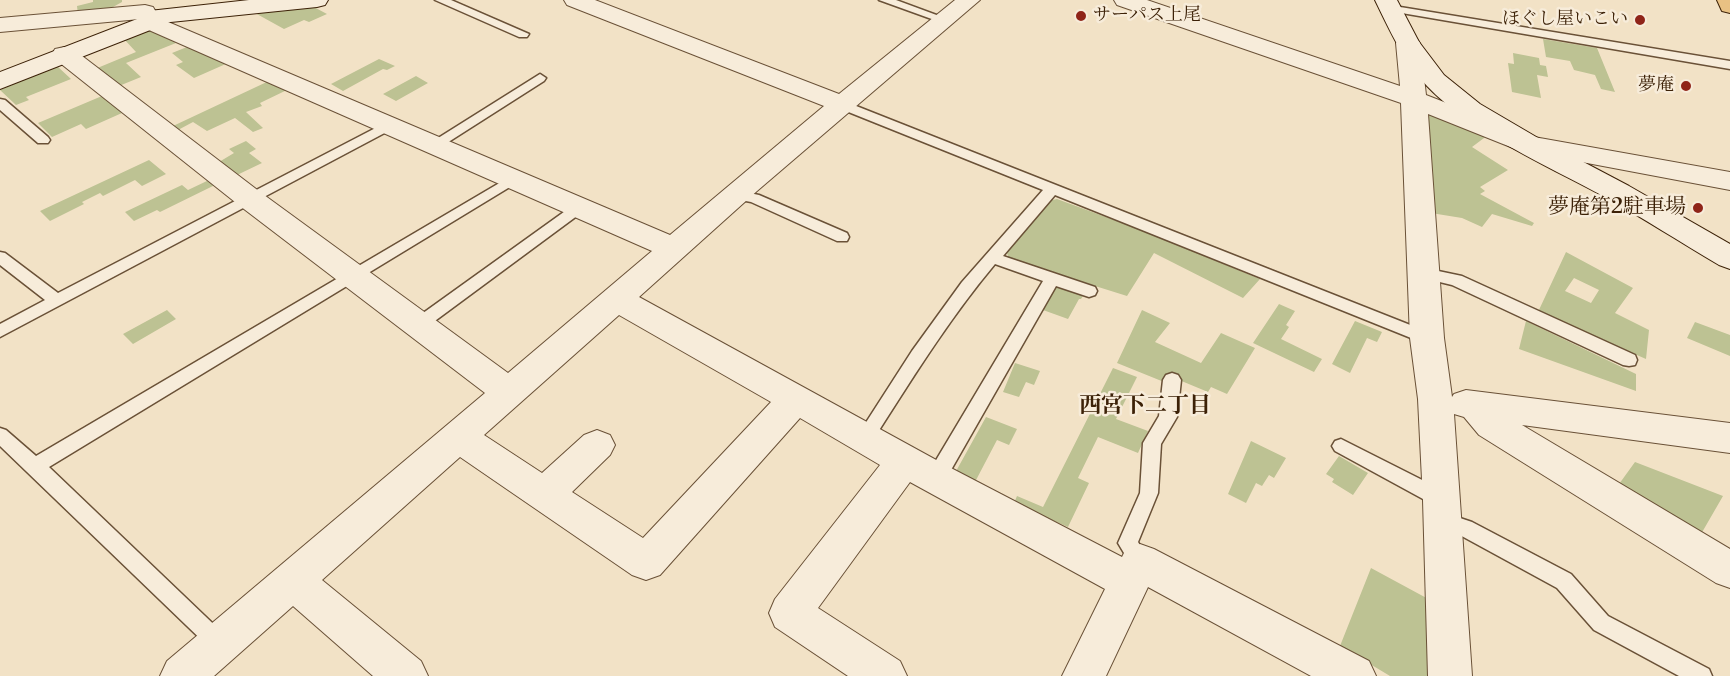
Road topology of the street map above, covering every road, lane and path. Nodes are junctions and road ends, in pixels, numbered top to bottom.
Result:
1 (317, 0) edge
2 (441, 0) edge
3 (575, 0) edge
4 (885, 0) edge
5 (969, 0) edge
6 (1125, 0) edge
7 (1728, 0) edge
8 (1387, 4) edge
9 (1730, 6) edge
10 (146, 13) edge
11 (944, 20) junction
12 (0, 25) edge
13 (523, 34) dead end
14 (1408, 43) junction
15 (64, 54) junction
16 (1730, 65) edge
17 (540, 78) dead end
18 (0, 81) edge
19 (1414, 99) junction
20 (0, 103) edge
21 (842, 104) junction
22 (389, 125) junction
23 (43, 140) dead end
24 (1528, 144) junction
25 (434, 145) junction
26 (513, 179) junction
27 (1730, 181) edge
28 (1052, 189) junction
29 (735, 195) junction
30 (250, 199) junction
31 (580, 207) junction
32 (842, 237) dead end
33 (673, 248) junction
34 (0, 257) edge
35 (993, 258) junction
36 (1730, 258) edge
37 (1424, 273) junction
38 (352, 275) junction
39 (1053, 278) junction
40 (1089, 291) dead end
41 (617, 299) junction
42 (57, 301) junction
43 (418, 325) junction
44 (0, 331) edge
45 (1427, 338) junction
46 (1629, 360) dead end
47 (1172, 380) dead end
48 (510, 393) junction
49 (796, 399) junction
50 (1435, 399) junction
51 (1474, 405) junction
52 (0, 435) edge
53 (458, 437) junction
54 (865, 438) junction
55 (1730, 438) edge
56 (597, 445) dead end
57 (1341, 446) dead end
58 (35, 466) junction
59 (921, 469) junction
60 (544, 494) junction
61 (1442, 510) junction
62 (1730, 570) edge
63 (1135, 572) junction
64 (292, 580) junction
65 (220, 644) junction
66 (403, 675) edge
67 (182, 676) edge
68 (885, 676) edge
69 (1084, 676) edge
70 (1354, 676) edge
71 (1450, 676) edge
72 (1701, 676) edge

1 - 10 street
2 - 13 lane
3 - 21 street
4 - 11 lane
5 - 11 street
6 - 19 street
7 - 9 main road
8 - 14 street
8 - 16 lane
10 - 12 street
10 - 15 street
10 - 22 street
11 - 21 street
14 - 19 street
14 - 24 street
15 - 18 street
15 - 30 street
17 - 25 lane
19 - 24 street
19 - 37 street
20 - 23 lane
21 - 28 lane
21 - 29 street
22 - 25 street
22 - 30 lane
24 - 27 street
24 - 36 street
25 - 26 street
26 - 31 street
26 - 38 lane
28 - 35 lane
28 - 45 lane
29 - 32 lane
29 - 33 street
30 - 38 street
30 - 42 lane
31 - 33 street
31 - 43 lane
33 - 41 street
34 - 42 lane
35 - 39 lane
35 - 54 lane
37 - 45 street
37 - 46 lane
38 - 43 street
38 - 58 lane
39 - 40 lane
39 - 59 lane
41 - 48 street
41 - 49 street
42 - 44 lane
43 - 48 street
45 - 50 street
47 - 63 lane
48 - 53 street
49 - 54 street
49 - 60 street
50 - 51 street
50 - 61 street
51 - 55 street
51 - 62 street
52 - 58 lane
53 - 60 street
53 - 64 street
54 - 59 street
56 - 60 street
57 - 61 lane
58 - 65 lane
59 - 63 street
59 - 68 street
61 - 71 street
61 - 72 lane
63 - 69 street
63 - 70 street
64 - 65 street
64 - 66 street
65 - 67 street

